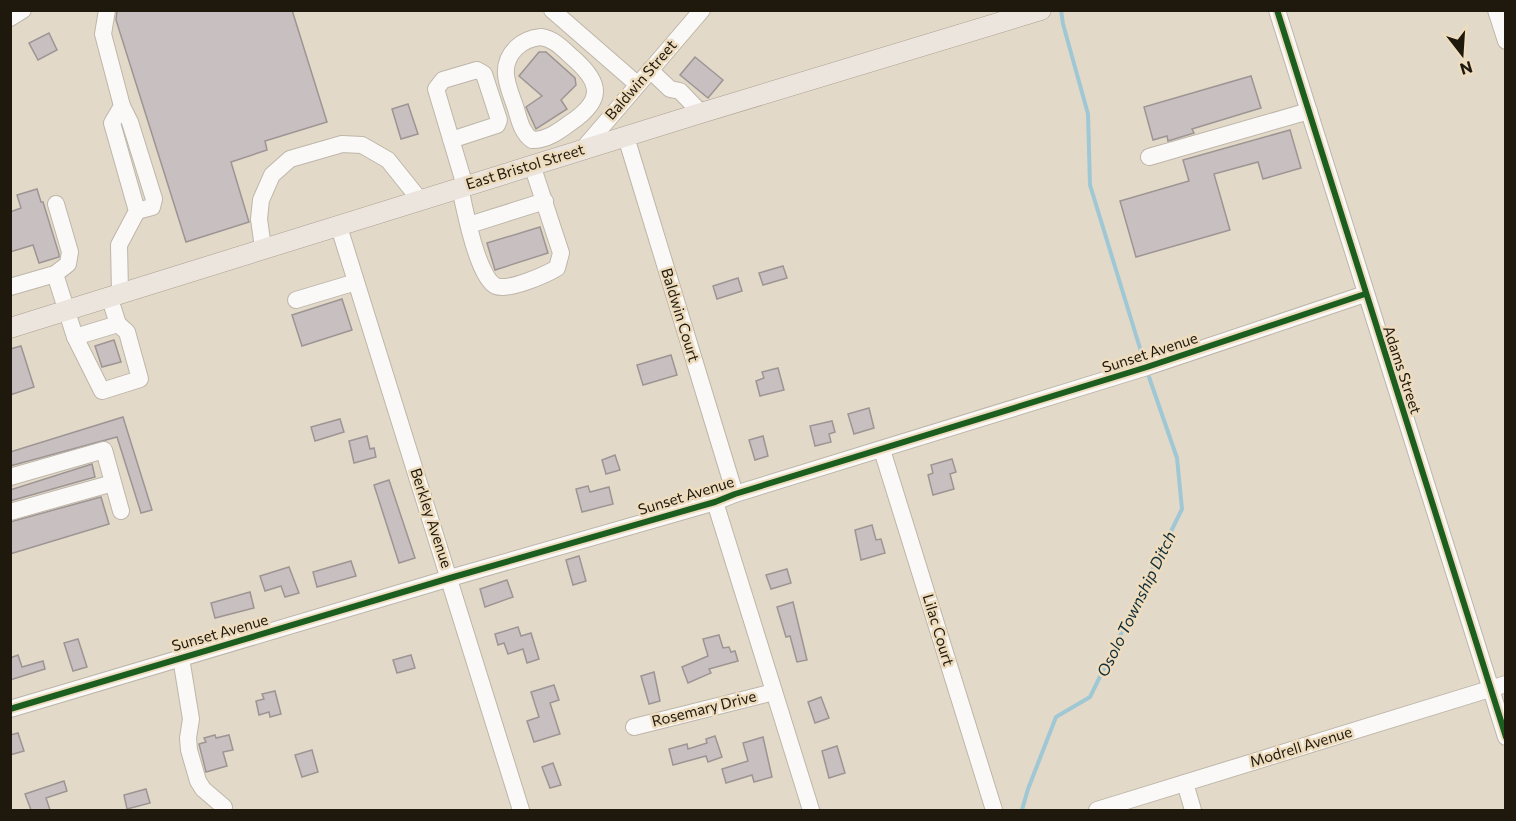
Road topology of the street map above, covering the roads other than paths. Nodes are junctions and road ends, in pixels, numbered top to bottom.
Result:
1 (23, 10) edge
2 (107, 10) edge
3 (552, 10) edge
4 (702, 10) edge
5 (1041, 10) edge
6 (1277, 10) edge
7 (1496, 10) edge
8 (10, 18) edge
9 (586, 40) junction
10 (1506, 41) edge
11 (572, 57) junction
12 (650, 70) junction
13 (637, 84) junction
14 (1309, 111) junction
15 (701, 113) junction
16 (626, 136) junction
17 (546, 137) junction
18 (451, 140) junction
19 (582, 150) junction
20 (1149, 156) dead end
21 (553, 159) junction
22 (532, 165) junction
23 (462, 186) junction
24 (420, 200) junction
25 (545, 201) junction
26 (56, 204) dead end
27 (469, 225) junction
28 (339, 227) junction
29 (263, 248) junction
30 (50, 275) junction
31 (356, 282) junction
32 (10, 287) edge
33 (115, 294) junction
34 (1365, 294) junction
35 (296, 300) dead end
36 (61, 311) junction
37 (118, 324) junction
38 (10, 328) edge
39 (75, 337) junction
40 (882, 450) junction
41 (10, 477) edge
42 (113, 483) junction
43 (735, 494) junction
44 (715, 502) junction
45 (122, 511) dead end
46 (10, 512) edge
47 (450, 578) junction
48 (181, 658) junction
49 (1498, 687) edge
50 (774, 692) junction
51 (10, 709) edge
52 (634, 727) dead end
53 (1506, 737) edge
54 (1185, 783) junction
55 (224, 807) dead end
56 (521, 810) edge
57 (811, 810) edge
58 (994, 810) edge
59 (1097, 810) edge
60 (1193, 810) edge

1 - 8 street
2 - 33 street
3 - 9 street
4 - 12 street, Baldwin Street
5 - 15 main road, East Bristol Street
6 - 14 street, Adams Street
7 - 10 street
9 - 11 street
9 - 13 street
11 - 17 street
11 - 17 street
12 - 13 street, Baldwin Street
12 - 15 street
13 - 19 street, Baldwin Street
14 - 20 street
14 - 34 street, Adams Street
15 - 16 main road, East Bristol Street
16 - 19 main road, East Bristol Street
16 - 43 street, Baldwin Court
17 - 21 street
18 - 18 street
18 - 23 street
19 - 21 main road, East Bristol Street
21 - 22 main road, East Bristol Street
22 - 23 main road, East Bristol Street
22 - 25 street
23 - 24 main road, East Bristol Street
23 - 27 street
24 - 28 main road, East Bristol Street
24 - 29 street
25 - 27 street
25 - 27 street
26 - 30 street
28 - 29 main road, East Bristol Street
28 - 31 street, Berkley Avenue
29 - 33 main road, East Bristol Street
30 - 32 street
30 - 36 street
31 - 35 street
31 - 47 street, Berkley Avenue
33 - 36 main road, East Bristol Street
33 - 37 street
34 - 40 street, Sunset Avenue
34 - 49 street, Adams Street
36 - 38 main road, East Bristol Street
36 - 39 street
37 - 39 street
37 - 39 street
40 - 43 street, Sunset Avenue
40 - 58 street, Lilac Court
41 - 42 street
42 - 45 street
42 - 46 street
43 - 44 street, Sunset Avenue
44 - 47 street, Sunset Avenue
44 - 50 street
47 - 48 street, Sunset Avenue
47 - 56 street, Berkley Avenue
48 - 51 street, Sunset Avenue
48 - 55 street
49 - 53 street, Adams Street
49 - 54 street, Modrell Avenue
50 - 52 street, Rosemary Drive
50 - 57 street
54 - 59 street, Modrell Avenue
54 - 60 street

